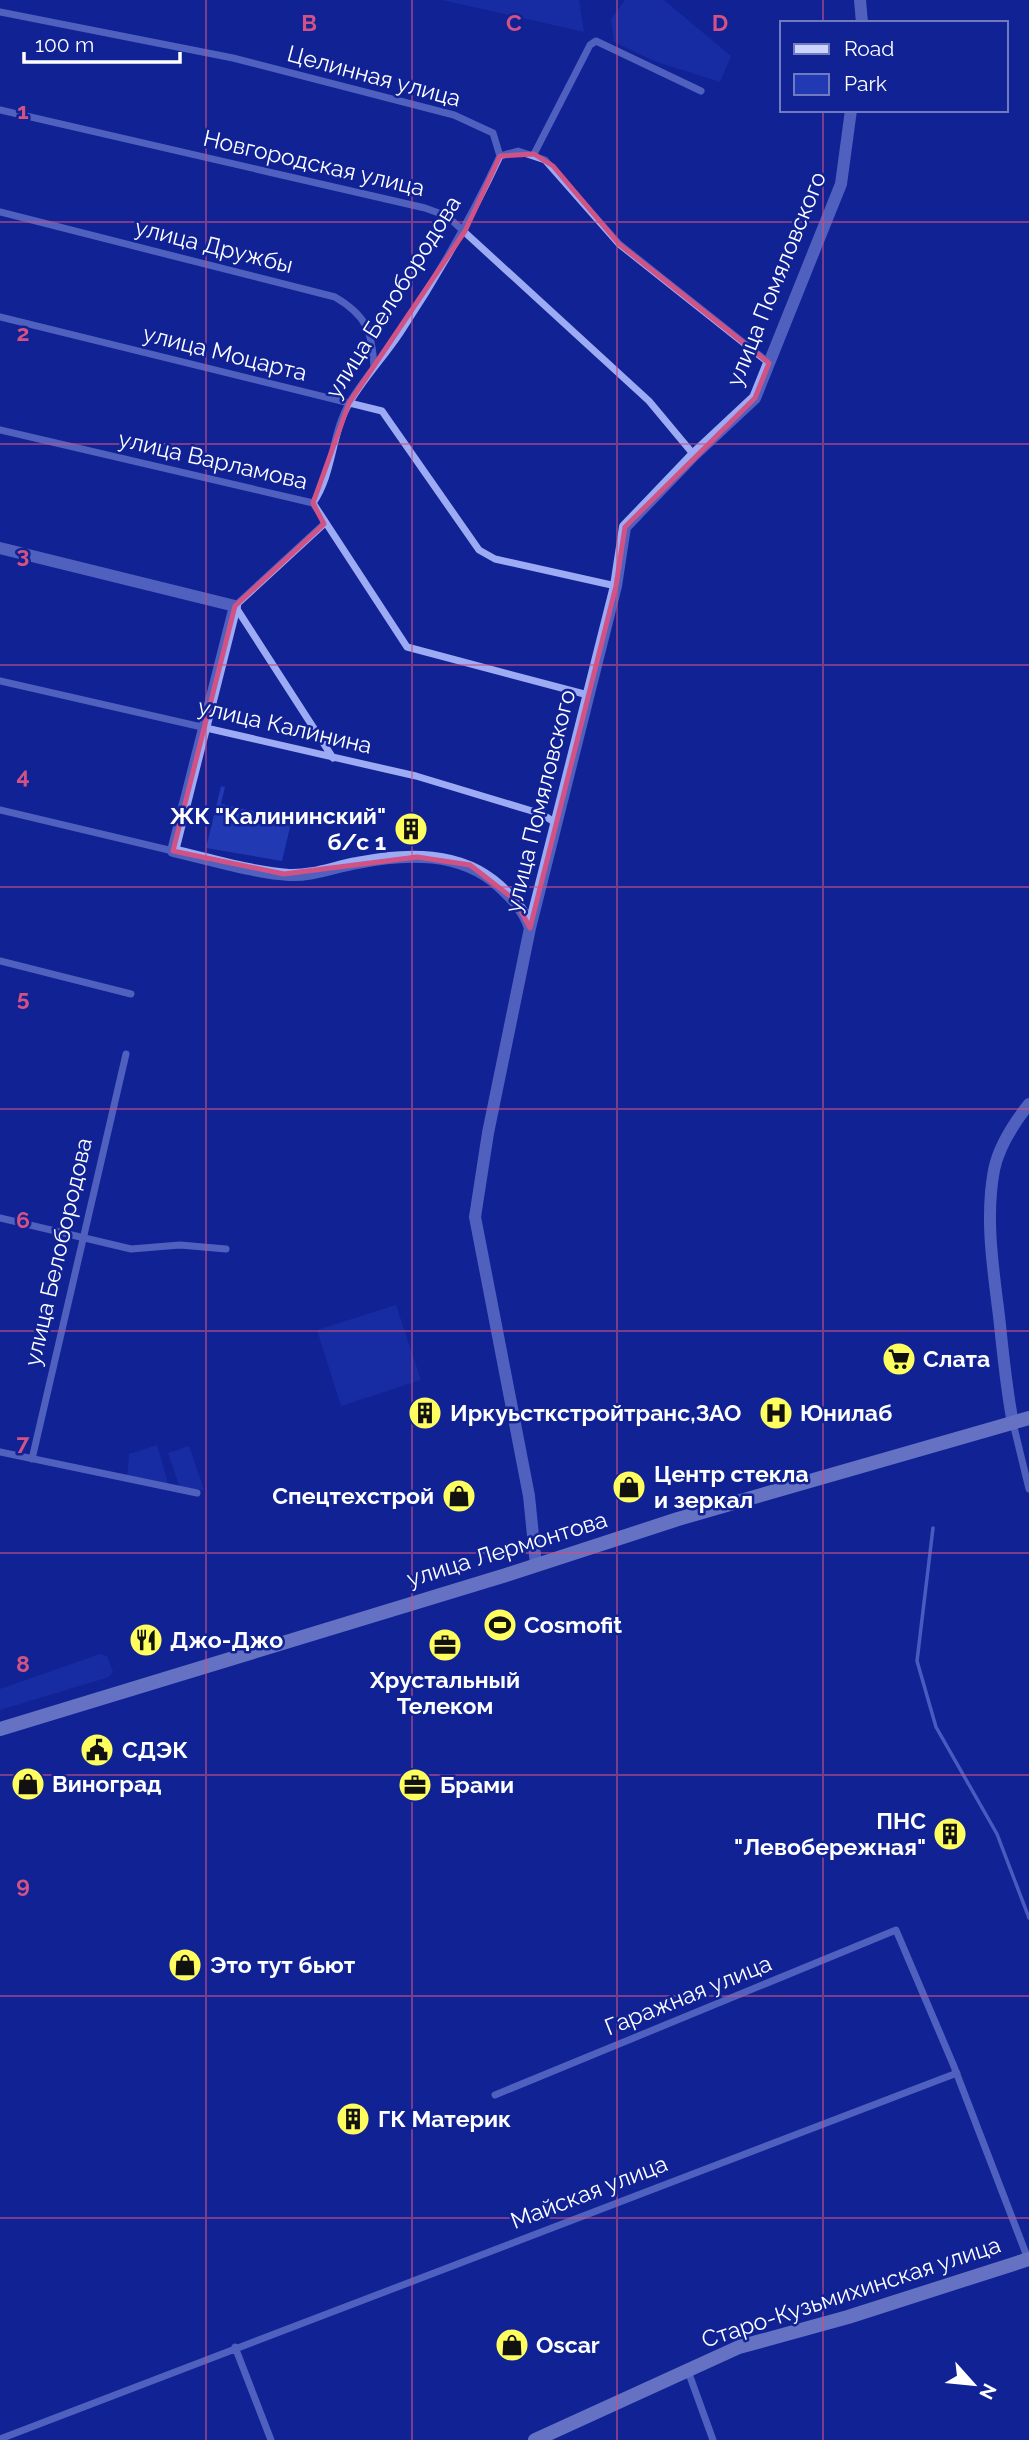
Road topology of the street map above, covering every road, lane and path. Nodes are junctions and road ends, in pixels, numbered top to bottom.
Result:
1 (860, 0) edge
2 (0, 12) edge
3 (862, 21) edge
4 (701, 91) dead end
5 (0, 110) edge
6 (851, 112) edge
7 (534, 154) junction
8 (500, 156) junction
9 (0, 212) edge
10 (465, 231) junction
11 (0, 317) edge
12 (769, 363) junction
13 (374, 367) junction
14 (349, 403) junction
15 (0, 430) edge
16 (694, 454) junction
17 (313, 503) junction
18 (324, 524) junction
19 (0, 548) edge
20 (617, 586) junction
21 (235, 606) junction
22 (0, 681) edge
23 (588, 695) junction
24 (205, 727) junction
25 (333, 758) junction
26 (0, 810) edge
27 (557, 824) junction
28 (173, 852) junction
29 (530, 928) junction
30 (0, 961) edge
31 (131, 994) dead end
32 (126, 1054) dead end
33 (1029, 1104) edge
34 (0, 1218) edge
35 (83, 1238) junction
36 (226, 1249) dead end
37 (1029, 1418) edge
38 (1013, 1423) junction
39 (0, 1452) edge
40 (32, 1459) junction
41 (1029, 1489) edge
42 (197, 1493) dead end
43 (537, 1566) junction
44 (0, 1729) edge
45 (957, 2073) junction
46 (495, 2095) dead end
47 (1028, 2259) edge
48 (236, 2347) junction
49 (688, 2370) junction
50 (0, 2439) edge
51 (271, 2440) edge
52 (535, 2440) edge
53 (713, 2440) edge

1 - 3 street
2 - 8 street, Целинная улица
4 - 7 street
5 - 10 street, Новгородская улица
6 - 12 street, улица Помяловского
7 - 8 street
7 - 12 street
8 - 10 street, улица Белобородова
9 - 13 street, улица Дружбы
10 - 13 street, улица Белобородова
10 - 16 street, Новгородская улица
11 - 14 street, улица Моцарта
12 - 16 street, улица Помяловского
13 - 14 street, улица Белобородова
14 - 17 street, улица Белобородова
14 - 20 street, улица Моцарта
15 - 17 street, улица Варламова
16 - 20 street, улица Помяловского
17 - 18 street, улица Варламова
18 - 21 street
18 - 23 street, улица Варламова
19 - 21 street
20 - 23 street, улица Помяловского
21 - 24 street
21 - 25 street
22 - 24 street, улица Калинина
23 - 27 street, улица Помяловского
24 - 25 street, улица Калинина
24 - 28 street
25 - 27 street, улица Калинина
26 - 28 street
27 - 29 street, улица Помяловского
28 - 29 street
29 - 43 street, улица Помяловского
30 - 31 street
32 - 35 street, улица Белобородова
33 - 38 street
34 - 35 street
35 - 36 street
35 - 40 street, улица Белобородова
37 - 38 main road, улица Лермонтова
38 - 41 street
38 - 43 main road, улица Лермонтова
39 - 40 street
40 - 42 street
43 - 44 main road, улица Лермонтова
45 - 46 street, Гаражная улица
45 - 47 street
45 - 48 street, Майская улица
47 - 49 main road, Старо-Кузьмихинская улица
48 - 50 street, Майская улица
48 - 51 street
49 - 52 main road, Старо-Кузьмихинская улица
49 - 53 street

